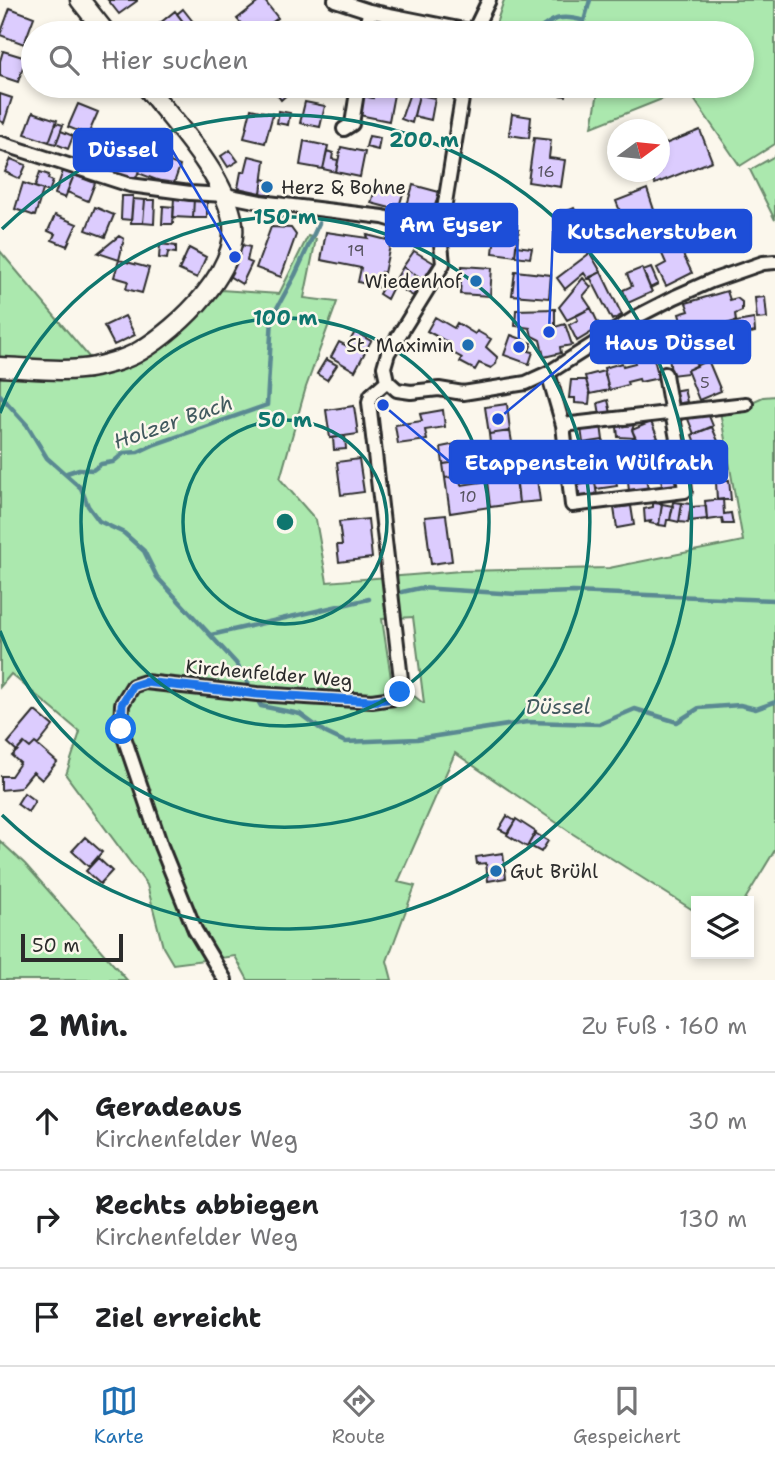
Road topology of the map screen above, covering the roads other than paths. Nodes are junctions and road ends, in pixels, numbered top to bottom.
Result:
1 (80, 0) edge
2 (335, 0) edge
3 (489, 0) edge
4 (369, 11) junction
5 (97, 21) edge
6 (368, 21) edge
7 (419, 21) edge
8 (478, 21) edge
9 (155, 98) edge
10 (356, 98) edge
11 (462, 98) edge
12 (344, 129) dead end
13 (0, 143) edge
14 (225, 195) junction
15 (440, 234) junction
16 (775, 262) edge
17 (0, 367) edge
18 (548, 373) junction
19 (665, 374) dead end
20 (387, 381) junction
21 (747, 404) dead end
22 (671, 413) junction
23 (563, 425) junction
24 (225, 980) edge

1 - 5 main road
2 - 4 street
3 - 8 street
4 - 6 street
4 - 7 street
9 - 14 main road
10 - 12 street
11 - 15 street
13 - 14 street
14 - 15 street
14 - 17 main road
15 - 20 street
16 - 18 street
18 - 20 street
18 - 23 street
19 - 22 street
20 - 24 street, Kirchenfelder Weg
21 - 22 street
22 - 23 street
22 - 23 street

